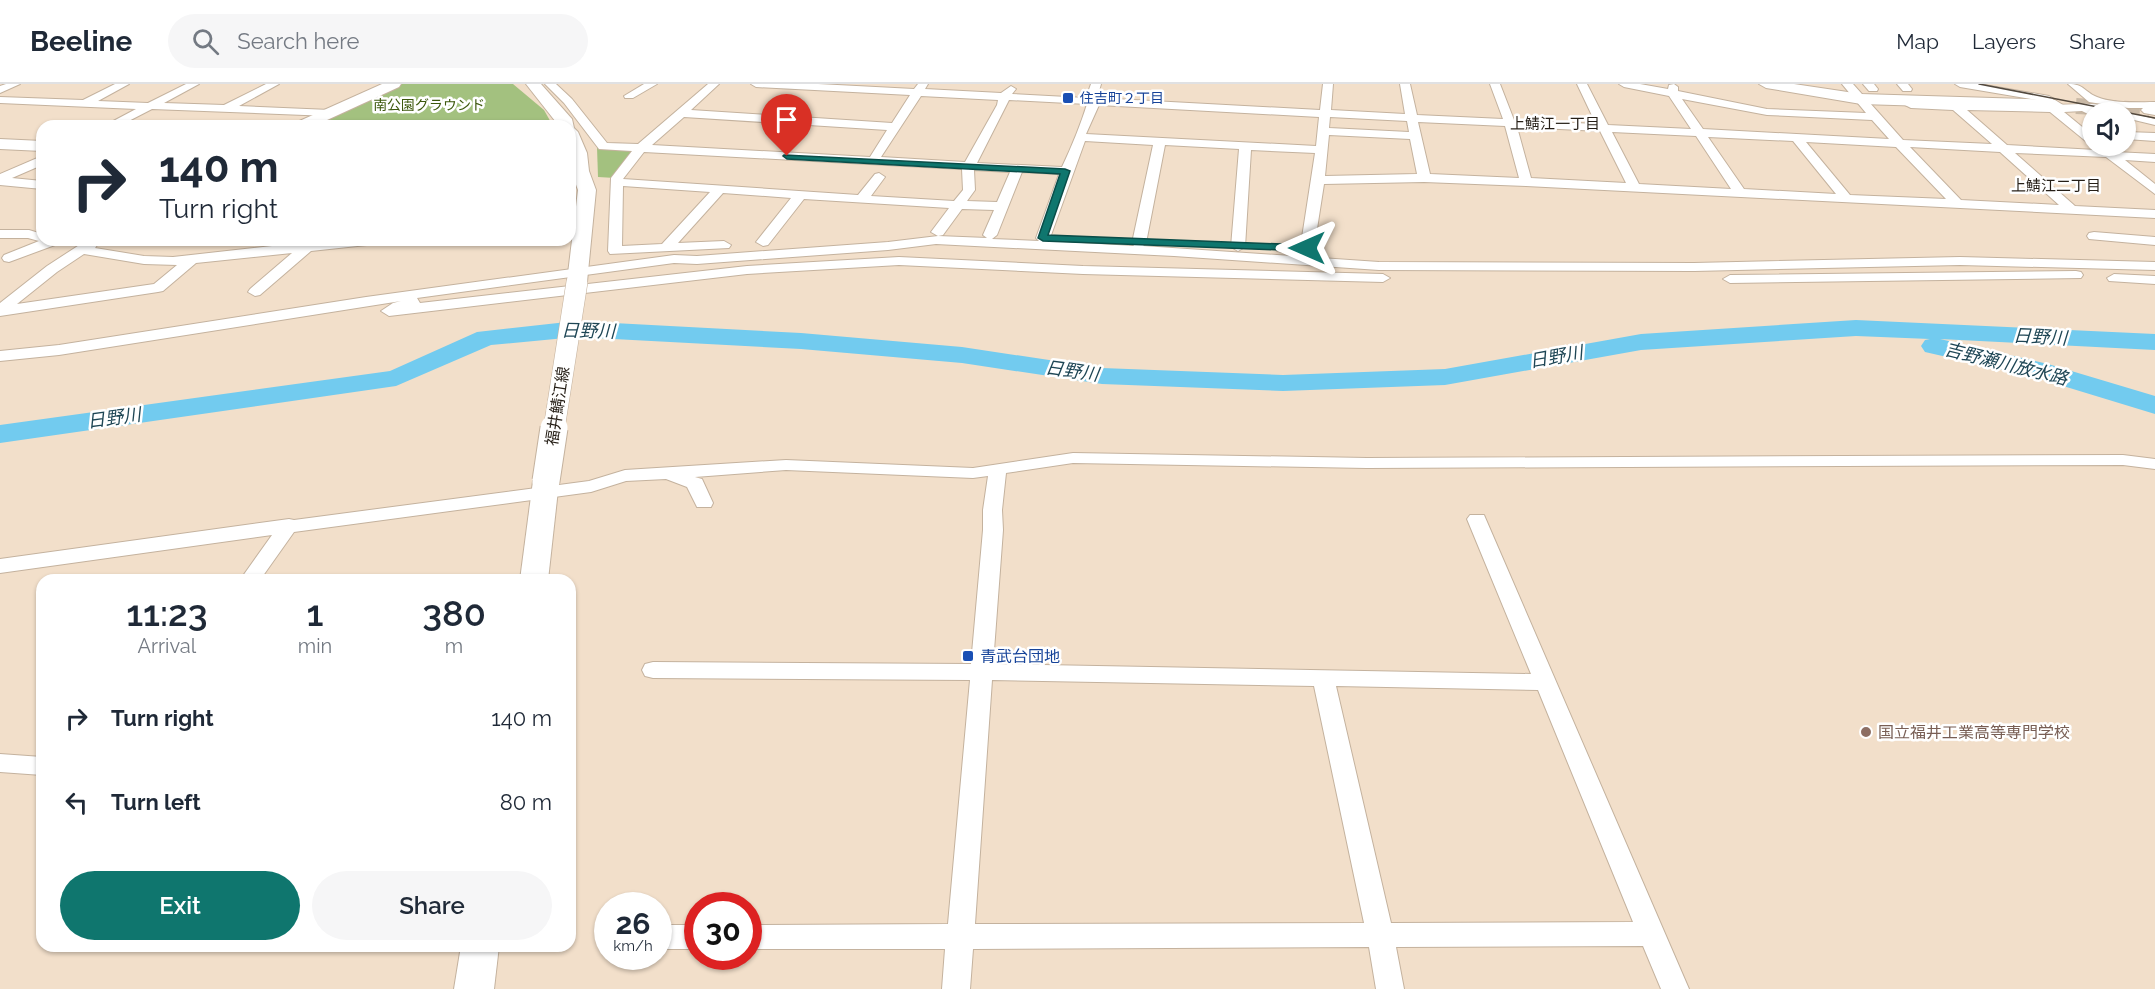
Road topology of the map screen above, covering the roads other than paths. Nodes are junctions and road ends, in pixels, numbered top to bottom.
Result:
1 (15, 84) edge
2 (124, 84) edge
3 (194, 84) edge
4 (274, 84) edge
5 (394, 84) edge
6 (533, 84) edge
7 (550, 84) edge
8 (652, 84) edge
9 (714, 84) edge
10 (756, 84) edge
11 (1013, 84) edge
12 (1096, 84) edge
13 (1328, 84) edge
14 (1405, 84) edge
15 (1495, 84) edge
16 (1582, 84) edge
17 (1624, 84) edge
18 (1766, 84) edge
19 (1847, 84) edge
20 (1960, 84) edge
21 (2073, 84) edge
22 (921, 88) edge
23 (1673, 89) edge
24 (0, 90) edge
25 (1867, 91) edge
26 (629, 96) dead end
27 (1004, 97) junction
28 (0, 100) edge
29 (1091, 100) junction
30 (2099, 102) tunnel mouth
31 (86, 103) junction
32 (2052, 104) junction
33 (152, 105) junction
34 (1957, 107) junction
35 (226, 108) junction
36 (2082, 109) tunnel mouth
37 (2136, 111) edge
38 (2136, 111) edge
39 (2154, 112) edge
40 (330, 113) junction
41 (680, 113) junction
42 (1325, 113) junction
43 (1875, 117) junction
44 (1412, 118) junction
45 (122, 120) edge
46 (314, 120) edge
47 (565, 120) edge
48 (1510, 123) junction
49 (894, 126) junction
50 (1603, 127) junction
51 (2082, 129) tunnel mouth
52 (1323, 131) junction
53 (1701, 132) junction
54 (1415, 136) junction
55 (2136, 136) edge
56 (1079, 137) junction
57 (2155, 137) edge
58 (1797, 138) junction
59 (1160, 141) junction
60 (1900, 142) junction
61 (0, 144) edge
62 (36, 146) edge
63 (576, 146) edge
64 (1245, 146) junction
65 (2002, 148) junction
66 (640, 149) junction
67 (1320, 150) junction
68 (2082, 153) edge
69 (2112, 156) edge
70 (2126, 156) edge
71 (2155, 158) edge
72 (873, 161) junction
73 (36, 163) edge
74 (576, 166) edge
75 (968, 168) junction
76 (1017, 170) junction
77 (1065, 171) junction
78 (576, 173) edge
79 (879, 177) dead end
80 (1424, 178) junction
81 (0, 180) edge
82 (1318, 180) junction
83 (618, 182) junction
84 (1526, 182) junction
85 (36, 184) edge
86 (1634, 187) junction
87 (720, 189) junction
88 (2155, 190) edge
89 (1740, 193) junction
90 (801, 194) junction
91 (862, 198) junction
92 (1847, 199) junction
93 (958, 204) junction
94 (1958, 204) junction
95 (1002, 206) junction
96 (2072, 210) junction
97 (2087, 211) junction
98 (2155, 214) edge
99 (938, 232) junction
100 (0, 234) edge
101 (990, 235) junction
102 (36, 236) edge
103 (2094, 236) dead end
104 (1043, 238) junction
105 (2118, 238) junction
106 (2155, 241) edge
107 (763, 242) junction
108 (819, 242) junction
109 (1138, 243) junction
110 (36, 245) edge
111 (87, 246) edge
112 (90, 246) edge
113 (295, 246) edge
114 (308, 246) edge
115 (1238, 247) junction
116 (666, 248) junction
117 (9, 258) dead end
118 (191, 260) junction
119 (697, 260) junction
120 (2155, 266) edge
121 (577, 277) junction
122 (2155, 280) edge
123 (477, 285) junction
124 (255, 292) dead end
125 (0, 311) edge
126 (0, 356) edge
127 (2155, 464) edge
128 (998, 469) junction
129 (668, 473) junction
130 (546, 487) junction
131 (704, 503) dead end
132 (1477, 519) dead end
133 (289, 525) junction
134 (0, 566) edge
135 (254, 574) edge
136 (535, 574) edge
137 (653, 670) dead end
138 (982, 672) junction
139 (1323, 677) junction
140 (1546, 682) junction
141 (0, 763) edge
142 (36, 766) edge
143 (1652, 934) junction
144 (1380, 935) junction
145 (960, 936) junction
146 (762, 937) edge
147 (479, 952) edge
148 (474, 989) edge
149 (956, 989) edge
150 (1390, 989) edge
151 (1675, 989) edge

1 - 24 street
2 - 31 street
3 - 33 street
4 - 35 street
5 - 40 street
6 - 47 street
7 - 66 street
8 - 26 street
9 - 41 street
10 - 22 street
11 - 27 street
12 - 29 street
13 - 42 street
14 - 44 street
15 - 48 street
16 - 50 street
17 - 23 street
18 - 25 street
19 - 25 street
20 - 32 street
21 - 30 street
22 - 27 street
22 - 49 street
23 - 43 street
23 - 53 street
25 - 32 street
25 - 34 street
25 - 43 street
27 - 29 street
27 - 75 street
28 - 31 street
29 - 42 street
29 - 56 street
31 - 33 street
32 - 34 street
32 - 36 street
32 - 51 street
33 - 35 street
33 - 45 street
34 - 65 street
35 - 40 street
37 - 39 street
38 - 39 street
40 - 46 street
41 - 49 street
41 - 66 street
42 - 44 street
42 - 52 street
43 - 60 street
44 - 48 street
44 - 54 street
48 - 50 street
48 - 84 street
49 - 72 street
50 - 53 street
50 - 86 street
52 - 54 street
52 - 67 street
53 - 58 street
53 - 89 street
54 - 80 street
55 - 57 street
56 - 59 street
56 - 77 street
58 - 60 street
58 - 92 street
59 - 64 street
59 - 109 street
60 - 65 street
60 - 94 street
61 - 62 street
63 - 74 street, 福井鯖江線
64 - 67 street
64 - 115 street
65 - 68 street
65 - 96 street
66 - 72 street
66 - 83 street
67 - 82 street
69 - 88 street
70 - 71 street
72 - 75 street
73 - 81 street
75 - 76 street
75 - 93 street
76 - 77 street
76 - 95 street
77 - 104 street
78 - 121 street, 福井鯖江線
79 - 91 street
80 - 82 street
80 - 84 street
81 - 85 street
82 - 115 street
83 - 87 street
83 - 116 street
84 - 86 street
86 - 89 street
87 - 90 street
87 - 116 street
89 - 92 street
90 - 91 street
90 - 107 street
91 - 93 street
92 - 94 street
93 - 95 street
93 - 99 street
94 - 96 street
95 - 101 street
96 - 97 street
97 - 98 street
97 - 105 street
99 - 101 street
99 - 108 street
100 - 102 street
101 - 104 street
103 - 105 street
104 - 109 street
105 - 106 street
107 - 108 street
107 - 116 street
108 - 119 street
109 - 115 street
110 - 117 street
111 - 125 street
112 - 118 street
113 - 118 street
114 - 124 street
118 - 125 street
119 - 120 street
119 - 121 street
121 - 123 street
121 - 130 street, 福井鯖江線, bridge
122 - 123 street
123 - 126 street
127 - 128 street
128 - 129 street
128 - 138 street
129 - 130 street
129 - 131 street
130 - 133 street
130 - 136 street, 福井鯖江線
132 - 140 street
133 - 134 street
133 - 135 street
137 - 138 street
138 - 139 street
138 - 145 street
139 - 140 street
139 - 144 street
140 - 143 street
141 - 142 street
143 - 144 street
143 - 151 street
144 - 145 street
144 - 150 street
145 - 146 street
145 - 149 street
147 - 148 street

